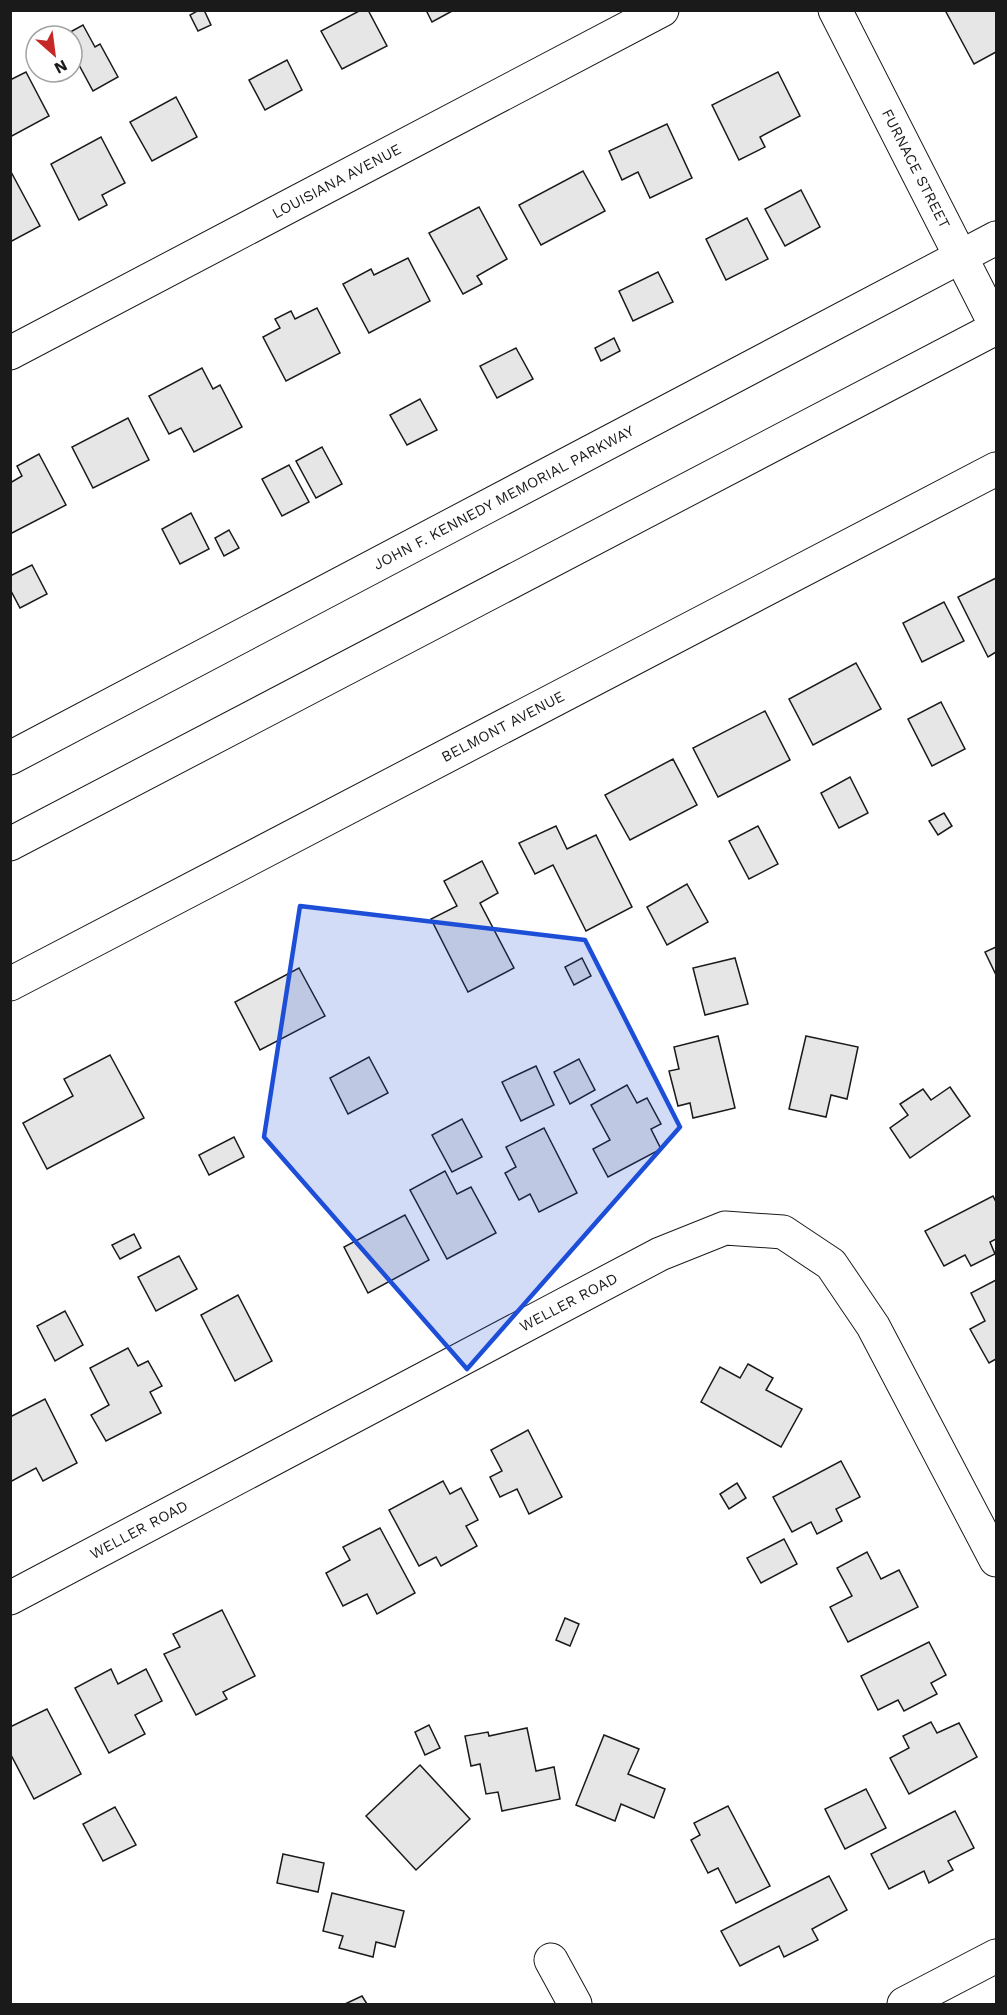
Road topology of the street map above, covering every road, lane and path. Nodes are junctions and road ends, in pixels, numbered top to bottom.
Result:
1 (662, 10) edge
2 (836, 10) edge
3 (996, 238) edge
4 (961, 256) junction
5 (996, 327) edge
6 (10, 352) edge
7 (996, 469) edge
8 (10, 758) edge
9 (10, 844) edge
10 (10, 984) edge
11 (996, 1560) edge
12 (10, 1598) edge
13 (996, 1956) edge
14 (551, 1960) dead end
15 (575, 2004) edge
16 (904, 2004) edge

1 - 6 main road, LOUISIANA AVENUE
2 - 4 main road, FURNACE STREET
3 - 4 main road, JOHN F. KENNEDY MEMORIAL PARKWAY
4 - 5 main road, FURNACE STREET
4 - 8 main road, JOHN F. KENNEDY MEMORIAL PARKWAY
5 - 9 main road
7 - 10 main road, BELMONT AVENUE
11 - 12 main road, WELLER ROAD
13 - 16 main road
14 - 15 main road

